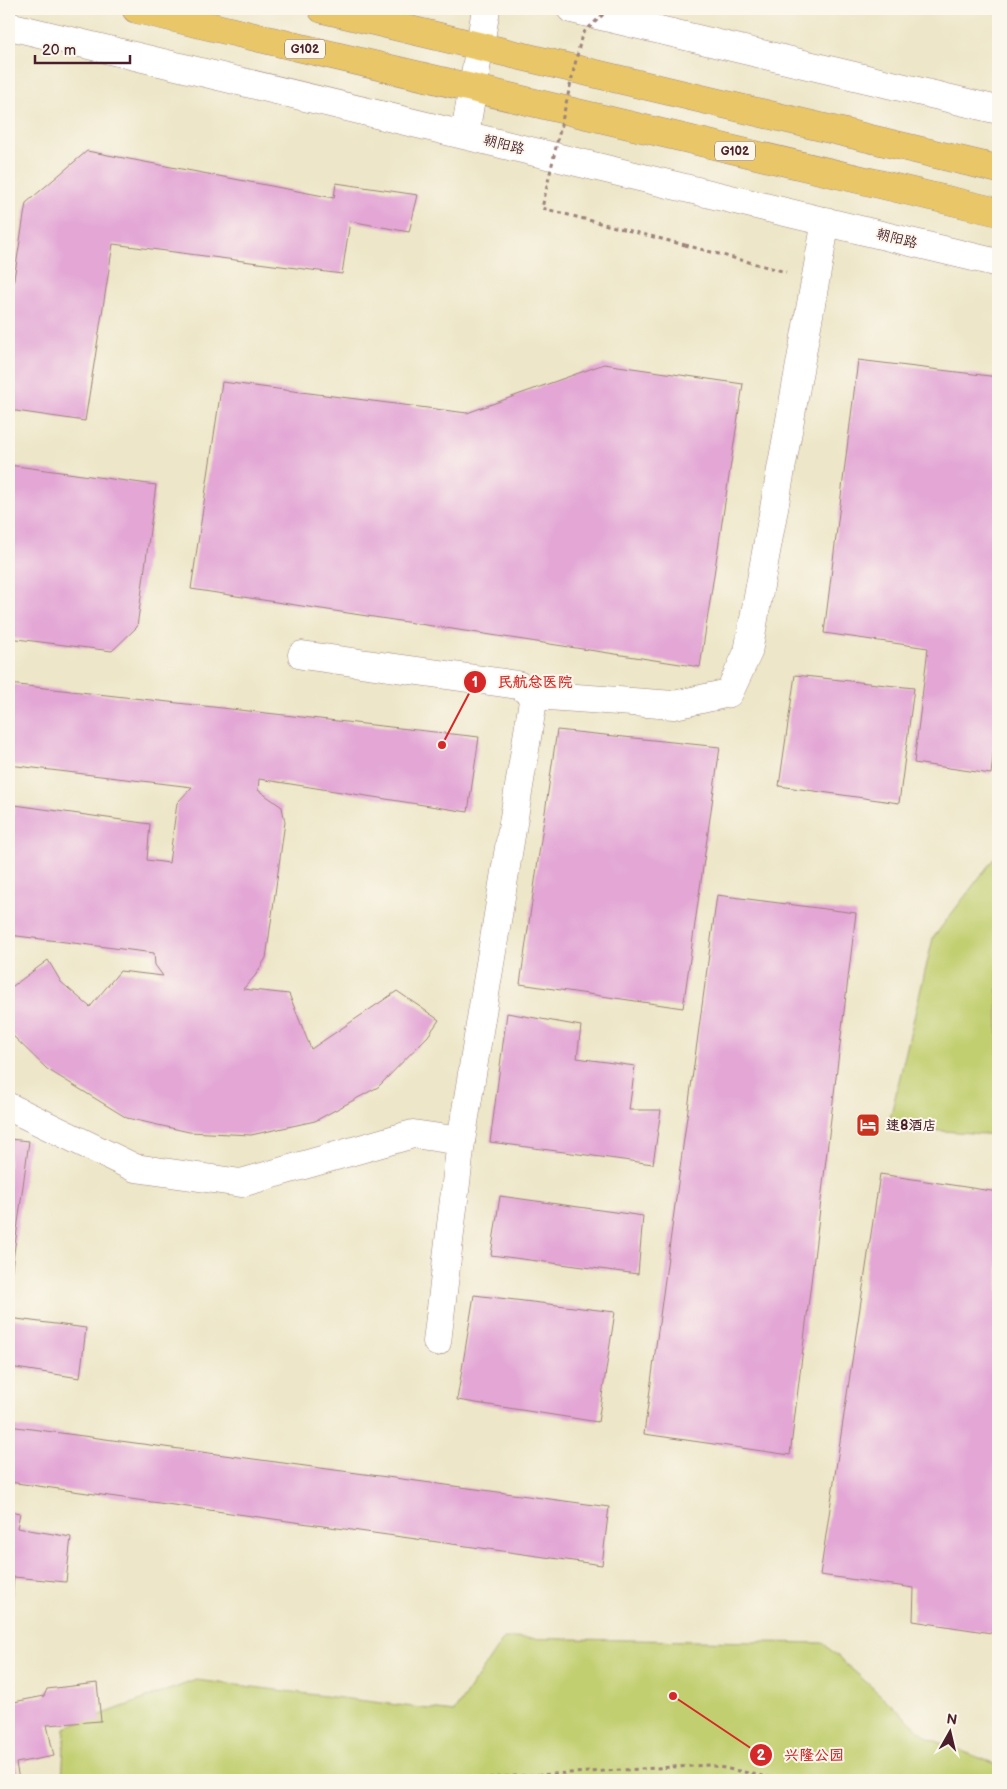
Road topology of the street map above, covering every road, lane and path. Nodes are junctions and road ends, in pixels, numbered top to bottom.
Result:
1 (136, 9) edge
2 (322, 9) edge
3 (486, 9) edge
4 (571, 9) edge
5 (609, 9) edge
6 (9, 26) edge
7 (480, 46) junction
8 (473, 89) junction
9 (998, 110) edge
10 (465, 134) junction
11 (998, 169) edge
12 (998, 212) edge
13 (826, 221) junction
14 (998, 263) edge
15 (815, 281) junction
16 (302, 655) dead end
17 (534, 694) junction
18 (9, 1107) edge
19 (460, 1141) junction
20 (437, 1342) dead end
21 (450, 1780) edge
22 (783, 1780) edge

1 - 8 highway, G102
2 - 7 highway
3 - 7 street
4 - 9 street
5 - 15 path, bridge
6 - 10 street, 朝阳路
7 - 8 street
7 - 11 highway
8 - 10 street
8 - 12 highway, G102
10 - 13 street, 朝阳路
13 - 14 street, 朝阳路
13 - 15 street
15 - 17 street
16 - 17 street
17 - 19 street
18 - 19 street
19 - 20 street
21 - 22 path

